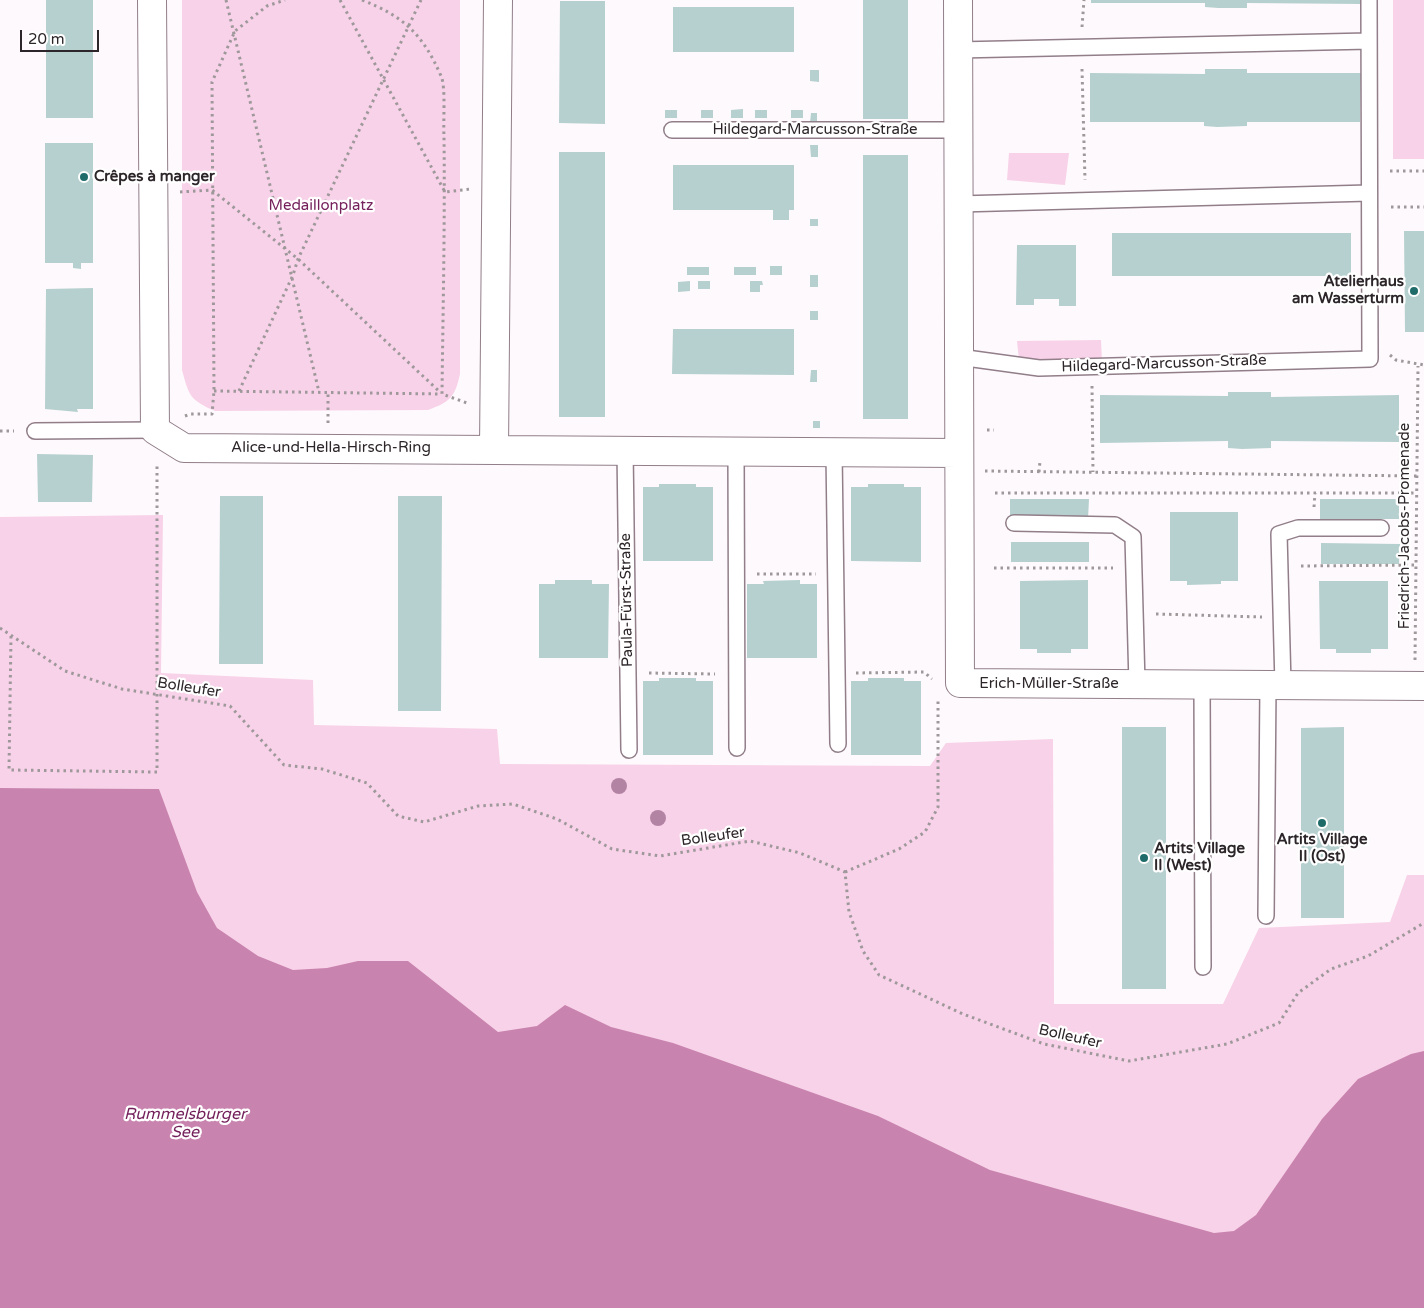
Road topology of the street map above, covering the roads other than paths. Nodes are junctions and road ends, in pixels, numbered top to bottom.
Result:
1 (152, 0) edge
2 (498, 0) edge
3 (958, 0) edge
4 (1369, 0) edge
5 (1369, 41) junction
6 (958, 50) junction
7 (672, 130) dead end
8 (958, 130) junction
9 (1369, 193) junction
10 (959, 204) junction
11 (959, 357) junction
12 (155, 430) junction
13 (35, 431) dead end
14 (494, 449) junction
15 (625, 449) junction
16 (736, 451) junction
17 (834, 452) junction
18 (959, 462) junction
19 (1014, 523) dead end
20 (1381, 528) dead end
21 (1137, 684) junction
22 (1202, 684) junction
23 (1275, 685) junction
24 (1420, 686) edge
25 (838, 744) dead end
26 (737, 748) dead end
27 (629, 750) dead end
28 (1266, 916) dead end
29 (1203, 967) dead end

1 - 12 street
2 - 14 street
3 - 6 street
4 - 5 lane
5 - 6 lane
5 - 9 lane
6 - 8 street
7 - 8 lane, Hildegard-Marcusson-Straße
8 - 10 street
9 - 10 lane
9 - 11 lane, Hildegard-Marcusson-Straße
10 - 11 street
11 - 18 street
12 - 13 lane
12 - 14 street, Alice-und-Hella-Hirsch-Ring
14 - 15 street
15 - 16 street
15 - 27 lane, Paula-Fürst-Straße
16 - 17 street
16 - 26 lane
17 - 18 street
17 - 25 lane
18 - 21 street, Erich-Müller-Straße
19 - 21 lane, Erich-Müller-Straße
20 - 23 lane
21 - 22 street, Erich-Müller-Straße
22 - 23 street, Erich-Müller-Straße
22 - 29 lane
23 - 24 street, Erich-Müller-Straße
23 - 28 lane

